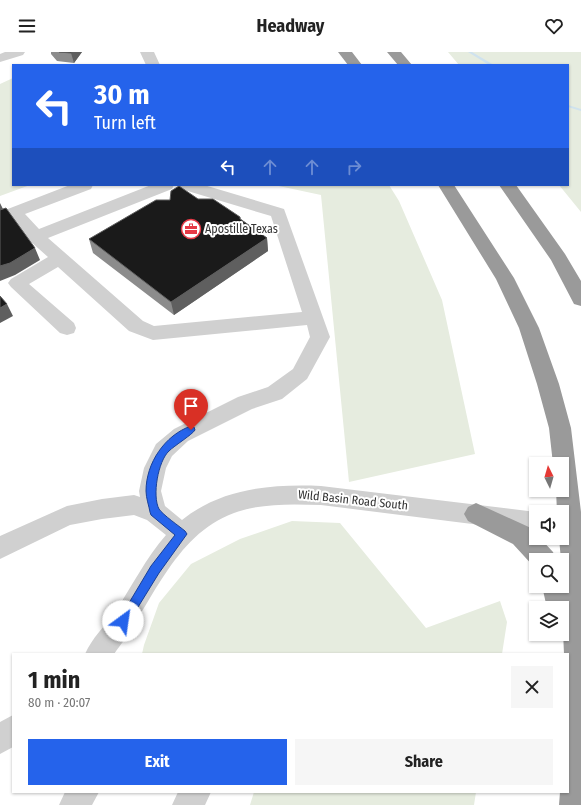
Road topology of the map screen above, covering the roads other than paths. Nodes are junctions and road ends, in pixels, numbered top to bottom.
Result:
1 (3, 52) edge
2 (18, 52) edge
3 (147, 52) edge
4 (345, 52) edge
5 (394, 52) edge
6 (0, 57) edge
7 (152, 64) edge
8 (352, 64) edge
9 (405, 64) edge
10 (82, 186) edge
11 (164, 186) edge
12 (190, 186) edge
13 (447, 186) edge
14 (508, 186) edge
15 (7, 215) edge
16 (36, 237) junction
17 (60, 258) junction
18 (581, 299) edge
19 (314, 318) junction
20 (67, 328) dead end
21 (155, 512) junction
22 (476, 514) junction
23 (529, 521) edge
24 (571, 527) edge
25 (182, 534) junction
26 (0, 548) edge
27 (538, 553) edge
28 (567, 641) edge
29 (99, 653) edge
30 (569, 653) edge
31 (569, 654) edge
32 (580, 712) edge
33 (12, 730) edge
34 (0, 740) edge
35 (84, 793) edge
36 (196, 793) edge
37 (73, 805) edge
38 (186, 805) edge
39 (574, 805) edge

1 - 6 street
2 - 6 street
3 - 7 street
4 - 8 highway
5 - 9 highway
10 - 15 street
11 - 16 street
12 - 19 street
13 - 24 highway
14 - 18 highway
15 - 16 street
16 - 17 street
17 - 19 street
17 - 20 street
19 - 21 street
21 - 25 street
21 - 26 street
22 - 23 street, Wild Basin Road South
22 - 25 street, Wild Basin Road South
22 - 27 highway
24 - 32 highway
25 - 29 street, Wild Basin Road South
28 - 30 highway
31 - 32 highway
32 - 39 highway
33 - 34 street
35 - 37 street
36 - 38 street

